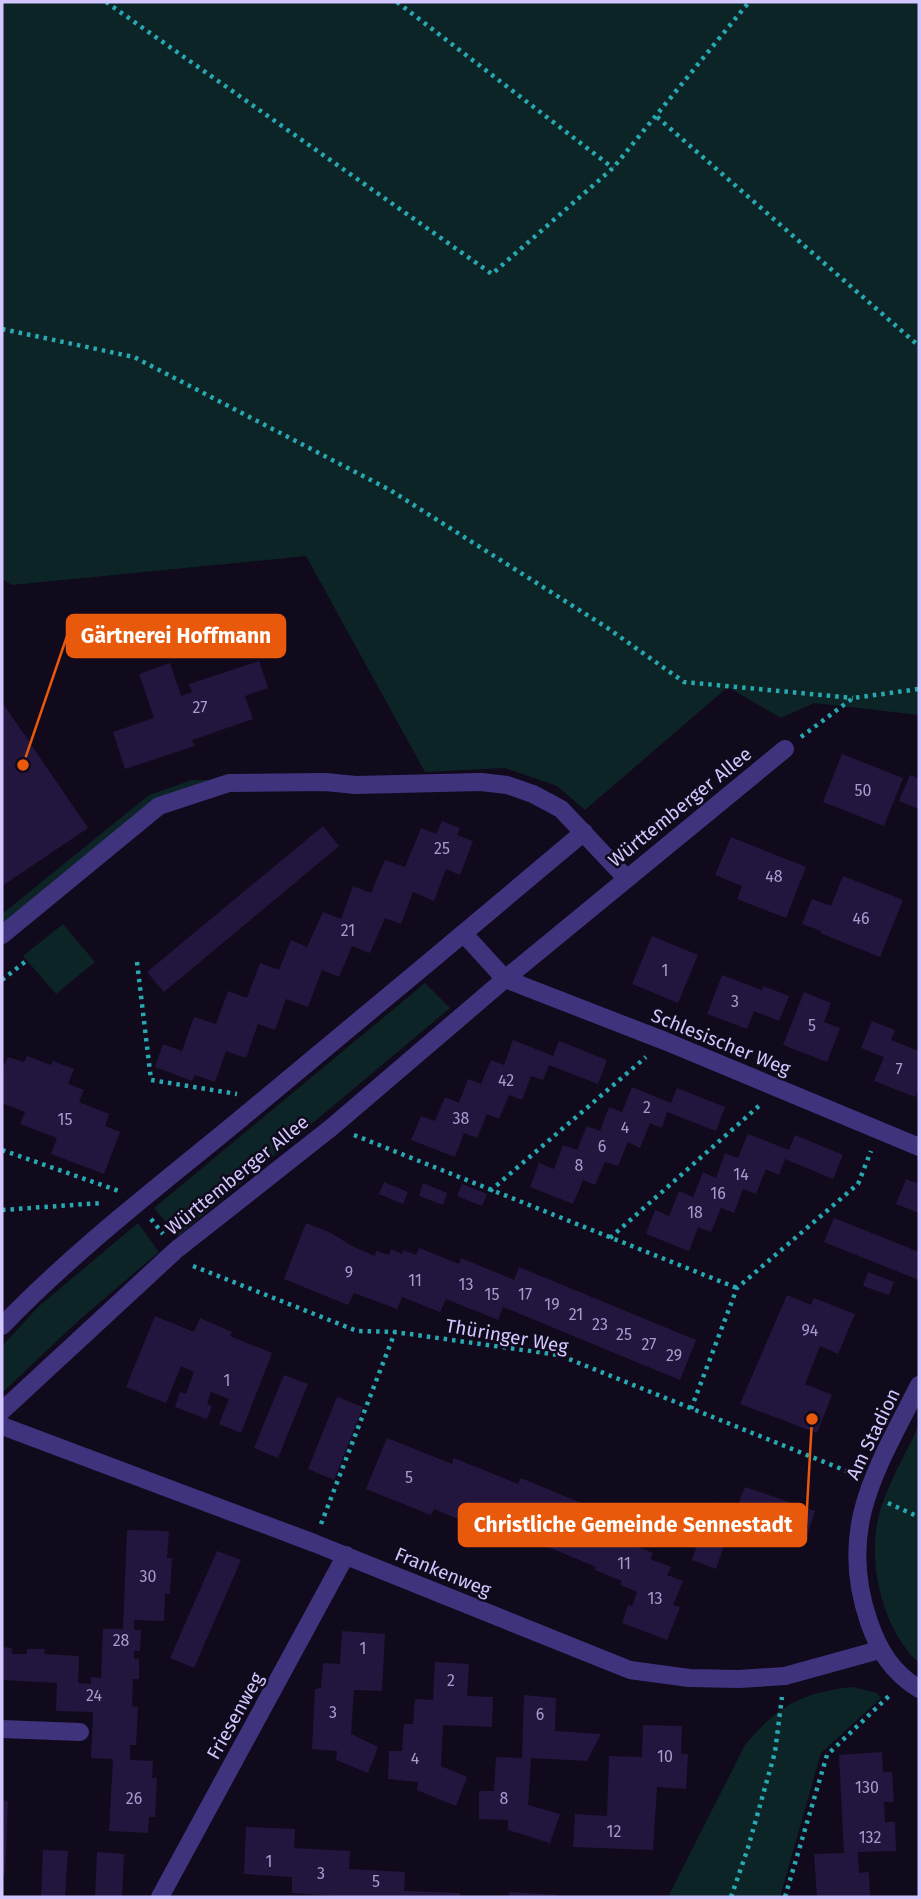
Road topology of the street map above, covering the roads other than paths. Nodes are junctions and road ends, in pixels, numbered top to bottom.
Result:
1 (785, 749) road end
2 (584, 832) junction
3 (626, 878) junction
4 (464, 934) junction
5 (2, 935) edge
6 (505, 979) junction
7 (919, 1147) edge
8 (2, 1326) edge
9 (919, 1385) edge
10 (2, 1411) edge
11 (2, 1426) edge
12 (346, 1555) junction
13 (879, 1650) junction
14 (914, 1685) edge
15 (2, 1729) edge
16 (80, 1732) dead end
17 (167, 1895) edge

1 - 3 street, Württemberger Allee
2 - 3 street
2 - 4 street
2 - 5 street
3 - 6 street, Württemberger Allee
4 - 6 street
4 - 8 street
6 - 7 street, Schlesischer Weg
6 - 10 street, Württemberger Allee
9 - 13 street, Am Stadion
11 - 12 street, Frankenweg
12 - 13 street, Frankenweg
12 - 17 street, Friesenweg
13 - 14 street, Am Stadion
15 - 16 street

